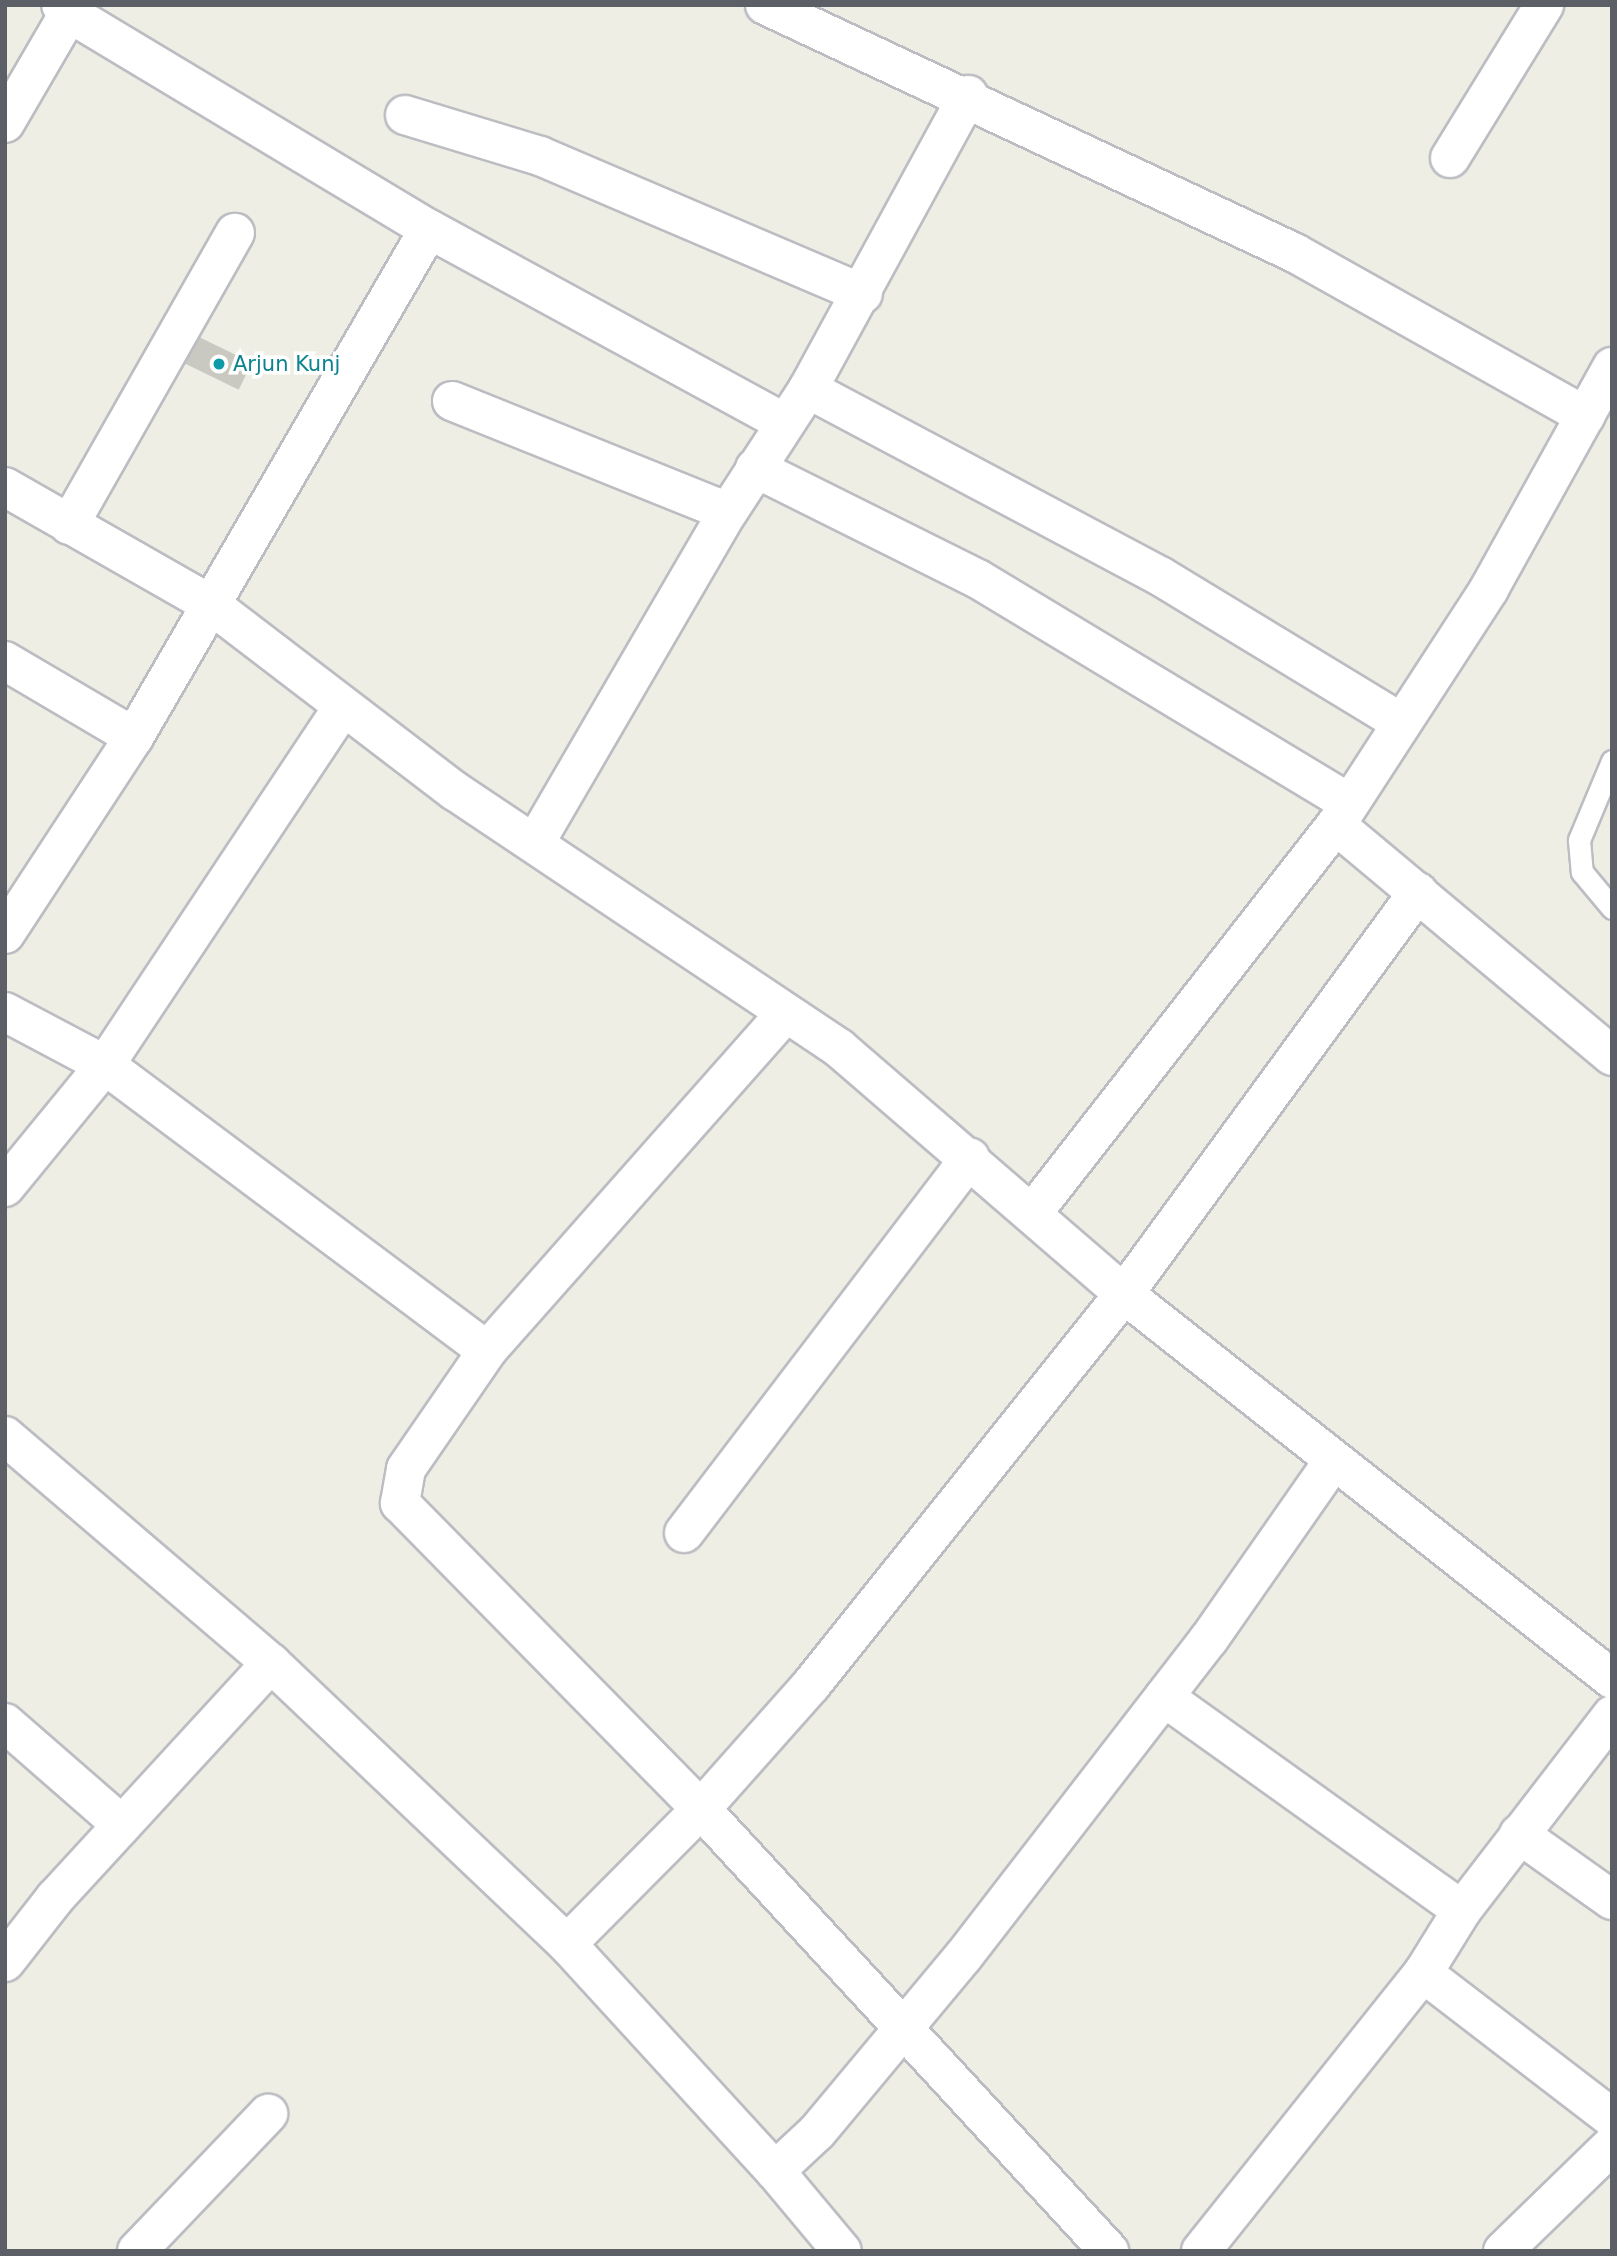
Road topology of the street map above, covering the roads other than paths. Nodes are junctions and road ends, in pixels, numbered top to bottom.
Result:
1 (765, 5) edge
2 (1544, 5) edge
3 (65, 9) edge
4 (968, 95) junction
5 (405, 115) dead end
6 (5, 123) edge
7 (1450, 158) dead end
8 (429, 229) junction
9 (235, 233) dead end
10 (863, 294) junction
11 (1612, 367) edge
12 (808, 389) junction
13 (452, 401) dead end
14 (1585, 416) junction
15 (786, 423) junction
16 (755, 468) junction
17 (5, 487) edge
18 (728, 512) junction
19 (69, 525) junction
20 (210, 604) junction
21 (5, 661) edge
22 (342, 708) junction
23 (1402, 723) junction
24 (134, 737) junction
25 (1612, 761) edge
26 (1343, 814) junction
27 (535, 843) junction
28 (1418, 892) junction
29 (1612, 908) edge
30 (5, 934) edge
31 (5, 1013) edge
32 (784, 1016) junction
33 (1612, 1056) edge
34 (105, 1065) junction
35 (970, 1158) junction
36 (5, 1187) edge
37 (1034, 1211) junction
38 (1124, 1294) junction
39 (488, 1351) junction
40 (5, 1436) edge
41 (1332, 1464) junction
42 (684, 1533) dead end
43 (271, 1663) junction
44 (1612, 1679) edge
45 (1164, 1697) junction
46 (1612, 1715) edge
47 (5, 1723) edge
48 (701, 1809) junction
49 (122, 1825) junction
50 (1518, 1834) junction
51 (1612, 1900) edge
52 (1462, 1910) junction
53 (567, 1944) junction
54 (5, 1962) edge
55 (1423, 1973) junction
56 (900, 2028) junction
57 (268, 2113) dead end
58 (1612, 2118) edge
59 (1612, 2145) edge
60 (775, 2171) junction
61 (137, 2251) edge
62 (842, 2251) edge
63 (1109, 2251) edge
64 (1200, 2251) edge
65 (1503, 2251) edge

1 - 4 street
2 - 7 street
3 - 6 street
3 - 8 street
4 - 10 street
4 - 14 street
5 - 10 street
8 - 15 street
8 - 20 street
9 - 19 street
10 - 12 street
11 - 14 street
12 - 15 street
12 - 23 street
13 - 18 street
14 - 23 street
15 - 16 street
16 - 18 street
16 - 26 street
17 - 19 street
18 - 27 street
19 - 20 street
20 - 22 street
20 - 24 street
21 - 24 street
22 - 27 street
22 - 34 street
23 - 26 street
24 - 30 street
25 - 29 lane
26 - 28 street
26 - 37 street
27 - 32 street
28 - 33 street
28 - 38 street
31 - 34 street
32 - 35 street
32 - 39 street
34 - 36 street
34 - 39 street
35 - 37 street
35 - 42 street
37 - 38 street
38 - 41 street
38 - 48 street
39 - 48 street
40 - 43 street
41 - 44 street
41 - 45 street
43 - 49 street
43 - 53 street
45 - 52 street
45 - 56 street
46 - 50 street
47 - 49 street
48 - 53 street
48 - 56 street
49 - 54 street
50 - 51 street
50 - 52 street
52 - 55 street
53 - 60 street
55 - 58 street
55 - 64 street
56 - 60 street
56 - 63 street
57 - 61 street
59 - 65 street
60 - 62 street

